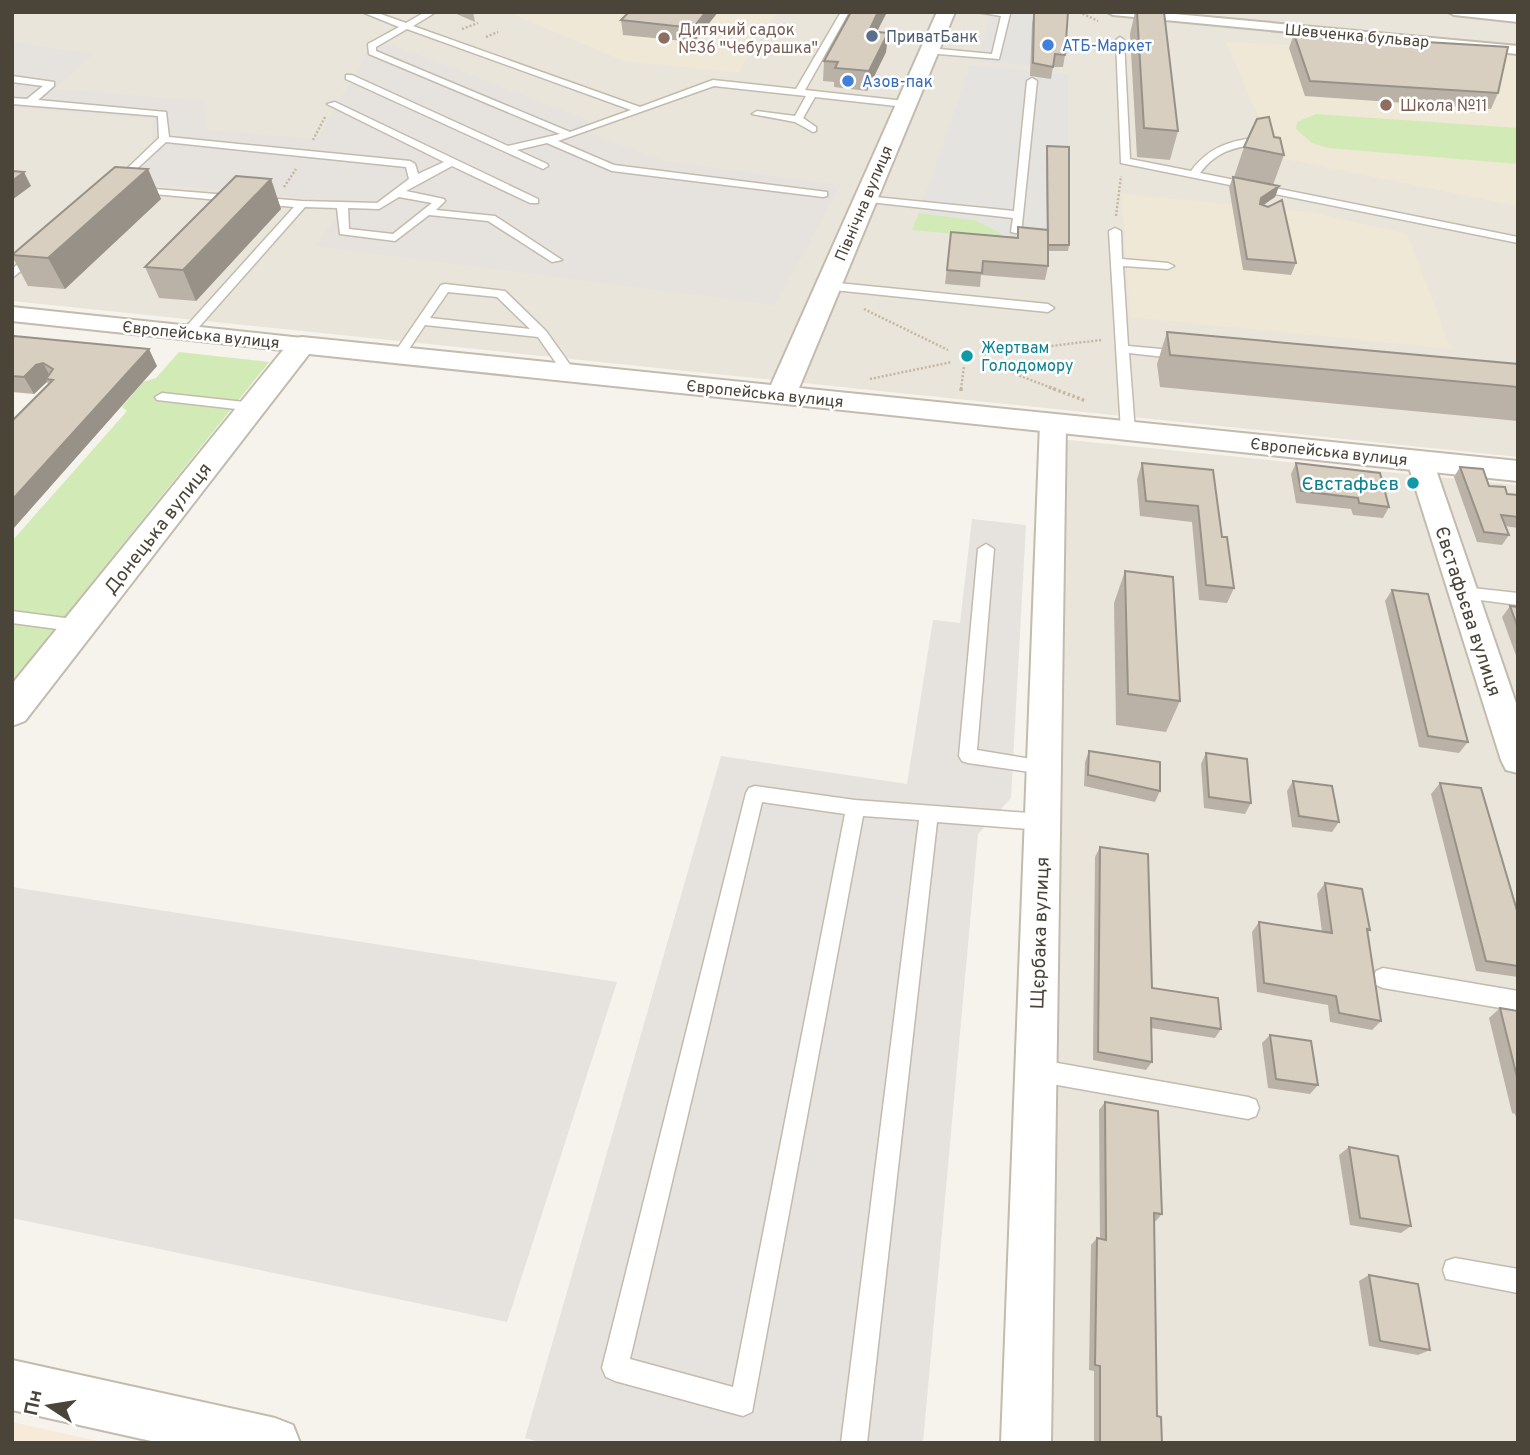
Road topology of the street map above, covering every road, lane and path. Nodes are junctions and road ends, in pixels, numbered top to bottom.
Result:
1 (366, 12) edge
2 (432, 12) edge
3 (845, 12) edge
4 (946, 12) edge
5 (981, 12) edge
6 (1113, 12) edge
7 (1454, 12) edge
8 (1518, 19) edge
9 (405, 25) junction
10 (1120, 40) dead end
11 (1518, 50) edge
12 (929, 51) junction
13 (349, 76) dead end
14 (12, 79) edge
15 (1032, 81) edge
16 (799, 92) junction
17 (812, 94) junction
18 (12, 101) edge
19 (30, 103) junction
20 (332, 104) joint
21 (905, 104) junction
22 (640, 110) junction
23 (757, 114) dead end
24 (799, 119) junction
25 (813, 129) dead end
26 (569, 135) junction
27 (163, 139) junction
28 (548, 140) junction
29 (1260, 140) edge
30 (509, 149) junction
31 (306, 154) junction
32 (453, 161) junction
33 (1125, 161) junction
34 (543, 166) dead end
35 (1193, 175) junction
36 (415, 180) junction
37 (1297, 192) junction
38 (397, 193) junction
39 (823, 194) dead end
40 (865, 199) junction
41 (534, 201) dead end
42 (274, 202) junction
43 (1283, 202) edge
44 (302, 204) junction
45 (342, 206) junction
46 (427, 212) junction
47 (1019, 215) junction
48 (1115, 231) joint
49 (1017, 232) edge
50 (1518, 240) edge
51 (47, 244) edge
52 (556, 260) dead end
53 (1117, 262) junction
54 (1168, 267) dead end
55 (12, 275) edge
56 (828, 286) junction
57 (864, 309) dead end
58 (1048, 309) dead end
59 (12, 314) edge
60 (422, 321) junction
61 (187, 333) junction
62 (542, 334) junction
63 (1122, 343) junction
64 (302, 345) junction
65 (948, 350) dead end
66 (984, 354) dead end
67 (399, 355) junction
68 (1195, 356) edge
69 (982, 361) dead end
70 (952, 362) dead end
71 (964, 366) dead end
72 (570, 373) junction
73 (862, 381) dead end
74 (781, 395) junction
75 (162, 397) dead end
76 (960, 399) dead end
77 (254, 407) junction
78 (1053, 423) junction
79 (1128, 424) junction
80 (1420, 461) junction
81 (1518, 471) edge
82 (986, 550) dead end
83 (1463, 593) junction
84 (1518, 599) edge
85 (12, 617) edge
86 (80, 626) junction
87 (12, 711) edge
88 (1518, 760) edge
89 (1044, 766) junction
90 (855, 808) junction
91 (929, 813) junction
92 (1042, 822) junction
93 (1382, 978) dead end
94 (1518, 1000) edge
95 (1035, 1070) junction
96 (1248, 1108) dead end
97 (1455, 1270) dead end
98 (1518, 1281) edge
99 (12, 1385) edge
100 (275, 1443) edge
101 (854, 1443) edge
102 (1026, 1443) edge

1 - 9 lane
2 - 9 lane
3 - 16 lane
4 - 12 street, Північна вулиця
5 - 12 lane
6 - 11 street, Шевченка бульвар
7 - 8 street
9 - 22 lane
9 - 26 lane
10 - 33 lane
12 - 21 street, Північна вулиця
13 - 30 lane
14 - 19 lane
15 - 47 lane
16 - 17 lane
16 - 22 lane
17 - 21 lane
17 - 24 lane
18 - 19 lane
19 - 27 lane
20 - 31 path
20 - 32 lane
21 - 40 street, Північна вулиця
22 - 26 lane
23 - 24 lane
24 - 25 lane
26 - 28 lane
27 - 31 lane
27 - 42 lane
28 - 30 lane
28 - 39 lane
29 - 35 lane
30 - 34 lane
31 - 36 lane
31 - 42 path
32 - 36 lane
32 - 41 lane
33 - 35 lane
33 - 48 path
35 - 37 lane
36 - 38 lane
37 - 43 lane
37 - 50 lane
38 - 45 lane
38 - 46 lane
40 - 47 lane
40 - 56 street, Північна вулиця
42 - 44 lane
44 - 45 lane
44 - 61 lane
45 - 46 lane
46 - 52 lane
47 - 49 lane
48 - 53 lane
51 - 55 lane
53 - 54 lane
53 - 63 lane
56 - 58 lane
56 - 74 street, Північна вулиця
57 - 65 path
59 - 61 street, Європейська вулиця
60 - 62 lane
60 - 62 lane
60 - 67 lane
61 - 64 street, Європейська вулиця
62 - 72 lane
63 - 66 path
63 - 68 lane
63 - 79 lane
64 - 67 street, Європейська вулиця
64 - 77 street, Донецька вулиця
67 - 72 street, Європейська вулиця
69 - 79 path
70 - 73 path
71 - 76 path
72 - 74 street, Європейська вулиця
74 - 78 street, Європейська вулиця
75 - 77 lane
77 - 86 street, Донецька вулиця
78 - 79 street, Європейська вулиця
78 - 89 street, Щєрбака вулиця
79 - 80 street, Європейська вулиця
80 - 81 street, Європейська вулиця
80 - 83 street, Євстафьєва вулиця
82 - 89 lane
83 - 84 lane
83 - 88 street, Євстафьєва вулиця
85 - 86 lane
86 - 87 street, Донецька вулиця
89 - 92 street, Щєрбака вулиця
90 - 90 lane
90 - 91 lane
91 - 92 lane
91 - 101 lane
92 - 95 street, Щєрбака вулиця
93 - 94 lane
95 - 96 lane
95 - 102 street, Щєрбака вулиця
97 - 98 lane
99 - 100 street

